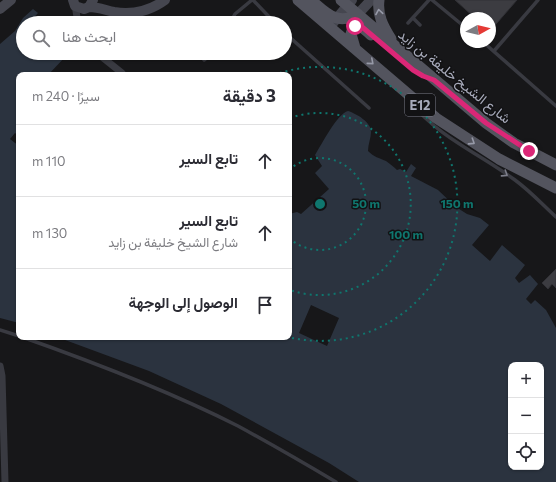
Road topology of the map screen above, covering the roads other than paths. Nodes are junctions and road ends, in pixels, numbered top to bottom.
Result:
1 (99, 0) edge
2 (154, 0) edge
3 (165, 0) edge
4 (252, 0) edge
5 (298, 0) edge
6 (311, 0) edge
7 (371, 0) edge
8 (379, 0) edge
9 (431, 0) edge
10 (538, 0) edge
11 (72, 2) edge
12 (347, 2) edge
13 (90, 5) edge
14 (358, 14) junction
15 (77, 16) edge
16 (83, 16) edge
17 (234, 16) edge
18 (268, 16) edge
19 (413, 18) junction
20 (333, 23) junction
21 (408, 23) dead end
22 (460, 23) edge
23 (420, 25) dead end
24 (292, 40) edge
25 (355, 48) junction
26 (397, 48) junction
27 (490, 48) edge
28 (494, 51) junction
29 (106, 60) edge
30 (121, 72) edge
31 (434, 80) junction
32 (401, 88) junction
33 (556, 106) edge
34 (369, 108) dead end
35 (556, 165) edge
36 (556, 188) edge
37 (555, 214) edge
38 (0, 330) edge
39 (16, 336) edge
40 (28, 340) edge
41 (0, 366) edge
42 (5, 482) edge
43 (336, 482) edge

1 - 2 street
3 - 13 street
4 - 17 lane
4 - 18 lane
5 - 20 main road, E12
6 - 20 main road
7 - 14 street
26 -> 8 main road
9 - 19 lane
9 - 22 lane
10 - 28 lane
11 - 13 street
11 - 15 street
12 - 14 main road, شارع الشيخ خليفة بن زايد / E12
12 - 20 street
13 - 16 street
14 - 20 main road
14 - 26 main road, شارع الشيخ خليفة بن زايد / E12
19 - 21 lane
19 - 23 lane
20 - 25 main road, E12
24 - 34 lane
25 - 31 main road
25 -> 32 main road, E12
26 - 31 main road, شارع الشيخ خليفة بن زايد / E12
27 - 28 lane
28 - 33 lane
29 - 30 street
31 - 35 main road, شارع الشيخ خليفة بن زايد / E12
32 -> 36 main road, E12
32 -> 37 lane
38 - 39 lane
40 - 43 lane
41 - 42 street

